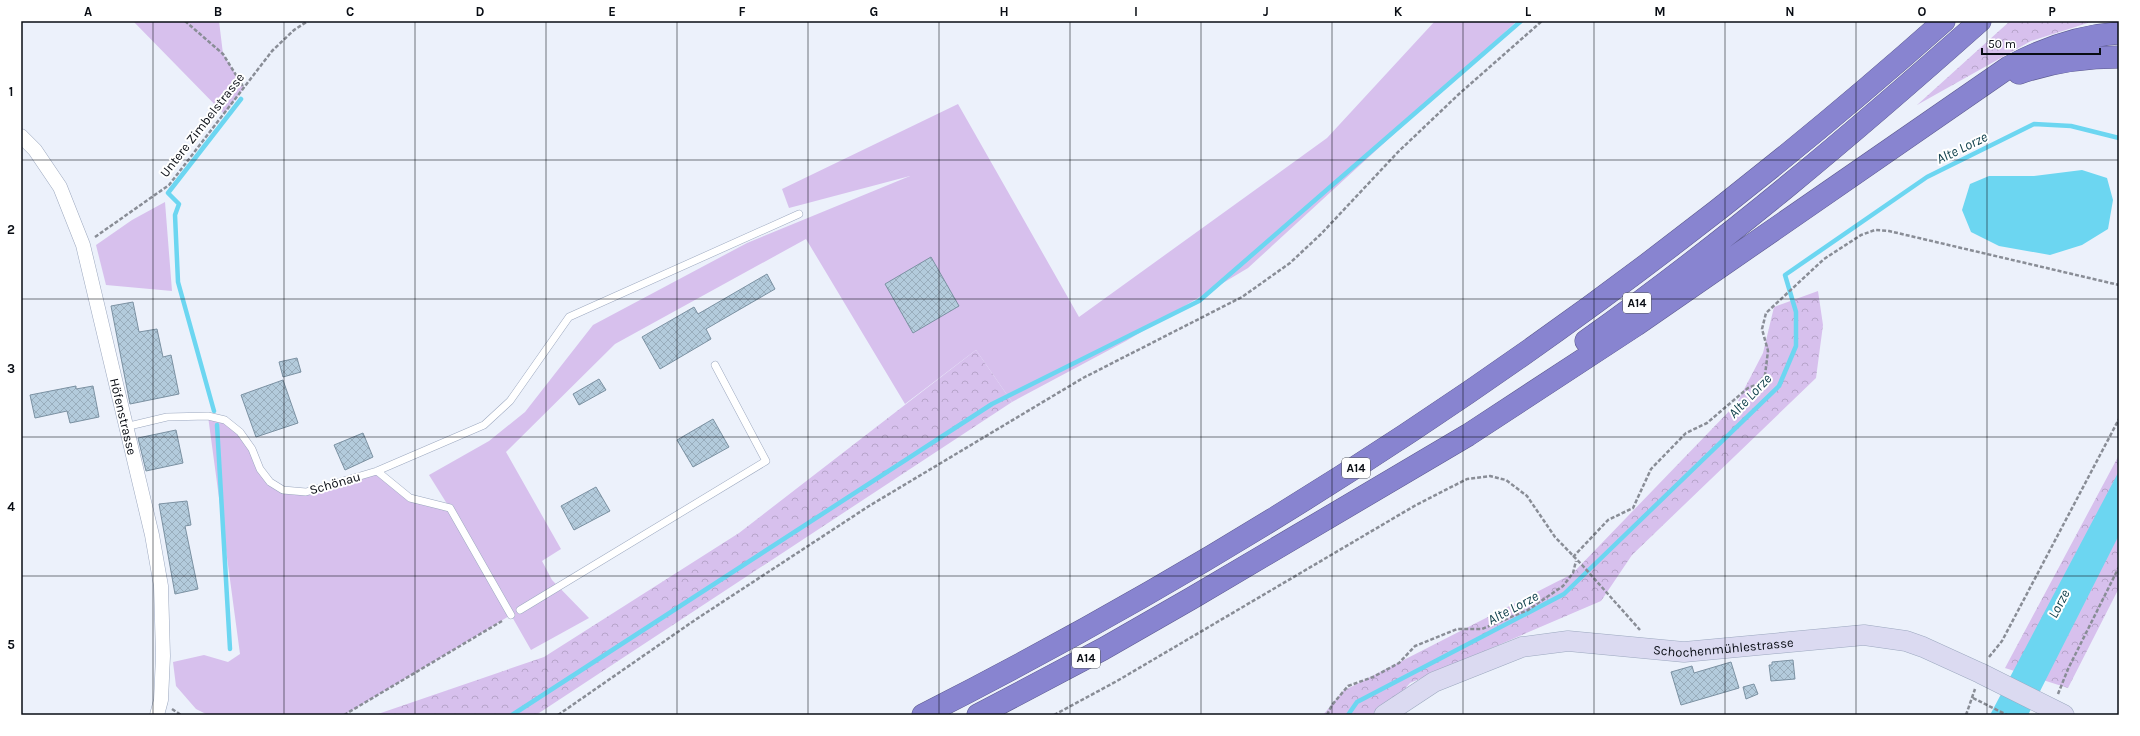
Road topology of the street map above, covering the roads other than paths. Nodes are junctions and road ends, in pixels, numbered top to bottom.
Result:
1 (1944, 21) edge
2 (1980, 21) edge
3 (2119, 33) edge
4 (2119, 57) edge
5 (1956, 102) junction
6 (21, 136) edge
7 (799, 214) dead end
8 (715, 364) dead end
9 (125, 427) junction
10 (377, 471) junction
11 (1269, 552) junction
12 (520, 610) dead end
13 (511, 615) road end
14 (2052, 709) edge
15 (157, 715) edge
16 (923, 715) edge
17 (978, 715) edge
18 (1384, 715) edge

1 - 16 highway, A14
2 - 11 highway, A14
3 - 5 highway
4 - 5 highway
5 - 11 highway
6 - 9 street, Höfenstrasse
7 - 10 lane, Schönau
8 - 12 lane
9 - 10 lane, Schönau
9 - 15 street, Höfenstrasse
10 - 13 lane
11 - 17 highway, A14
14 - 18 street, Schochenmühlestrasse

